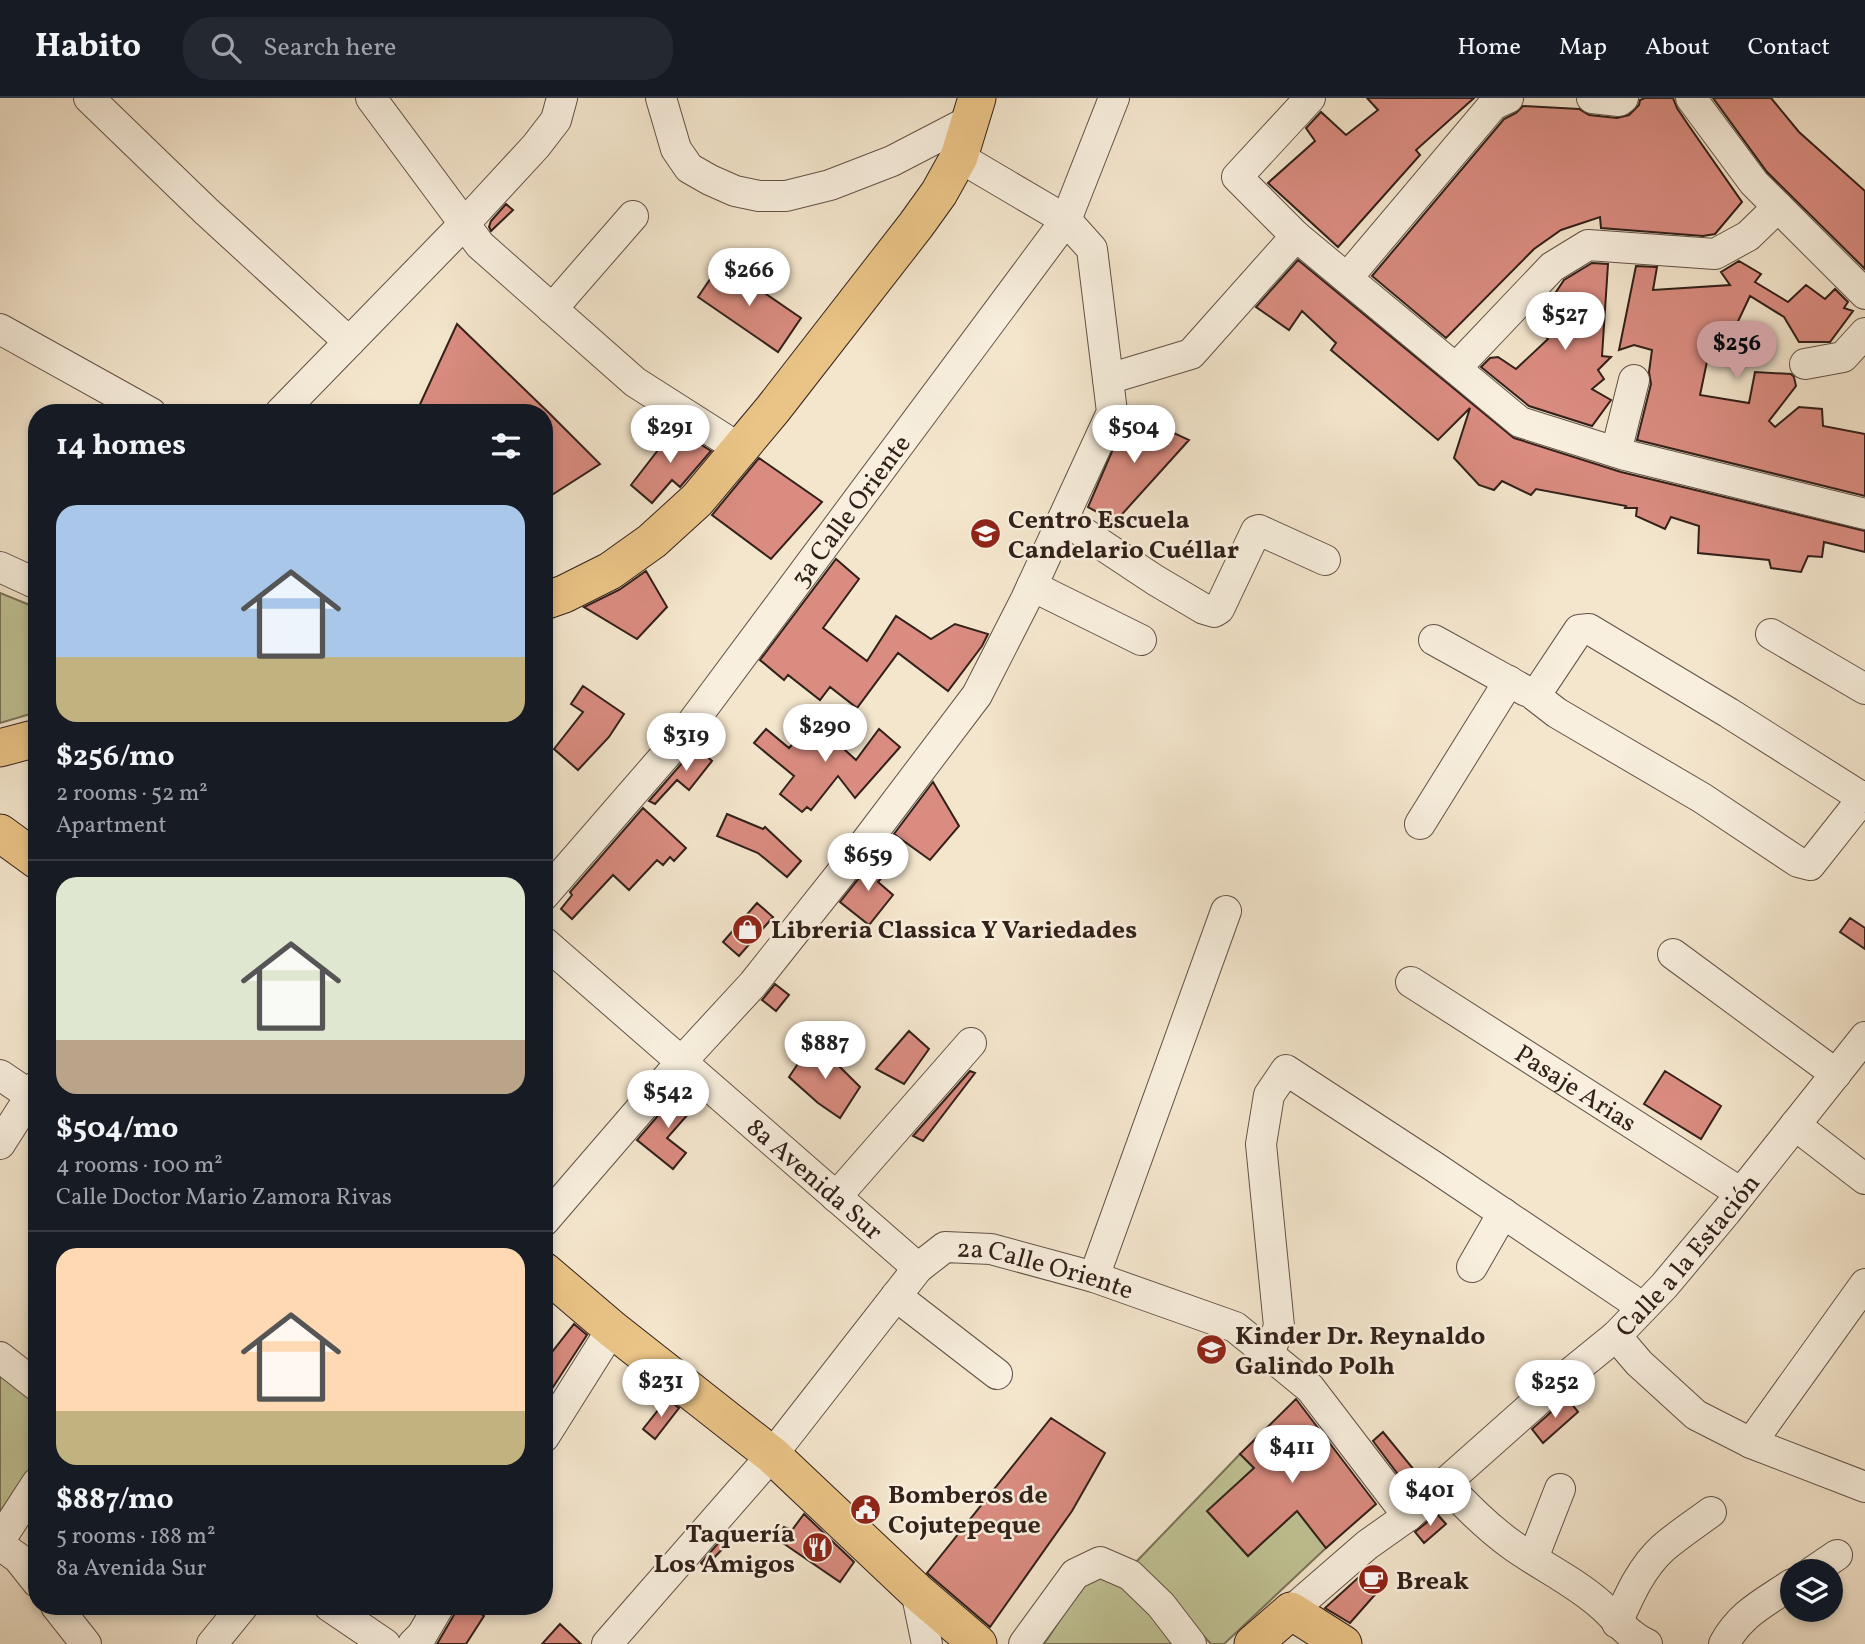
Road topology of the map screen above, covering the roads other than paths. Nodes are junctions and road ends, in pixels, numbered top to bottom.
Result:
1 (89, 98) edge
2 (371, 98) edge
3 (562, 98) edge
4 (661, 98) edge
5 (1114, 98) edge
6 (1310, 98) edge
7 (1508, 98) edge
8 (1592, 98) edge
9 (1623, 98) edge
10 (1691, 98) edge
11 (974, 109) edge
12 (959, 157) junction
13 (1778, 207) junction
14 (633, 216) dead end
15 (1066, 220) junction
16 (464, 224) junction
17 (1296, 236) junction
18 (1347, 278) junction
19 (1865, 294) edge
20 (552, 309) junction
21 (0, 328) edge
22 (1865, 333) edge
23 (349, 342) junction
24 (1805, 364) dead end
25 (1456, 368) junction
26 (1108, 379) junction
27 (1634, 380) dead end
28 (135, 404) edge
29 (289, 404) edge
30 (740, 449) junction
31 (1616, 452) junction
32 (1865, 514) edge
33 (1063, 519) junction
34 (1325, 560) dead end
35 (0, 567) edge
36 (28, 580) edge
37 (1032, 586) junction
38 (553, 598) edge
39 (1771, 634) dead end
40 (1141, 640) dead end
41 (1434, 640) dead end
42 (1509, 681) junction
43 (1865, 689) edge
44 (1535, 696) junction
45 (28, 740) edge
46 (0, 747) edge
47 (1864, 797) edge
48 (1420, 824) dead end
49 (0, 833) edge
50 (28, 853) edge
51 (553, 885) edge
52 (1226, 911) dead end
53 (553, 950) edge
54 (1673, 954) dead end
55 (1411, 982) dead end
56 (1865, 1037) edge
57 (971, 1043) dead end
58 (681, 1061) junction
59 (1836, 1074) junction
60 (0, 1075) edge
61 (28, 1090) edge
62 (28, 1104) edge
63 (1795, 1125) junction
64 (0, 1144) edge
65 (1865, 1179) edge
66 (1741, 1193) junction
67 (836, 1197) junction
68 (553, 1210) edge
69 (1503, 1213) junction
70 (1472, 1267) dead end
71 (918, 1268) junction
72 (1094, 1277) junction
73 (553, 1279) edge
74 (1865, 1284) edge
75 (896, 1296) junction
76 (1642, 1307) junction
77 (612, 1329) junction
78 (1616, 1336) junction
79 (1269, 1355) junction
80 (0, 1357) edge
81 (997, 1374) dead end
82 (28, 1379) edge
83 (553, 1423) edge
84 (1751, 1443) junction
85 (772, 1455) junction
86 (1445, 1483) junction
87 (1865, 1487) edge
88 (1560, 1489) dead end
89 (28, 1503) edge
90 (1712, 1512) dead end
91 (1408, 1516) junction
92 (4, 1555) edge
93 (1837, 1555) dead end
94 (1533, 1559) junction
95 (1831, 1559) edge
96 (28, 1575) edge
97 (916, 1591) junction
98 (1780, 1592) edge
99 (1291, 1611) junction
100 (63, 1615) edge
101 (236, 1615) edge
102 (342, 1615) edge
103 (434, 1615) edge
104 (1617, 1623) junction
105 (86, 1644) edge
106 (212, 1644) edge
107 (385, 1644) edge
108 (413, 1644) edge
109 (607, 1644) edge
110 (927, 1644) edge
111 (978, 1644) edge
112 (1024, 1644) edge
113 (1191, 1644) edge
114 (1253, 1644) edge
115 (1343, 1644) edge
116 (1647, 1644) edge
117 (1724, 1644) edge

1 - 23 street
2 - 16 street
3 - 16 street
4 - 11 street
5 - 15 street, 3a Calle Oriente
6 - 17 street
7 - 18 street
8 - 9 street
10 - 13 street
11 - 12 main road
12 - 15 street
12 - 30 main road
13 - 19 street
13 - 25 street
14 - 20 street
15 - 26 street
15 - 51 street, 3a Calle Oriente
16 - 20 street
16 - 23 street
17 - 18 street
17 - 26 street
18 - 25 street
20 - 30 street
21 - 28 street
22 - 24 street
23 - 29 street
25 - 31 street
26 - 33 street
27 - 31 street
30 - 38 main road
31 - 32 street
33 - 34 street
33 - 37 street
35 - 36 street
37 - 40 street
37 - 58 street
39 - 43 street
41 - 42 street
42 - 44 street
42 - 48 street
44 - 47 street
44 - 47 street
45 - 46 main road
49 - 50 main road
52 - 72 street
53 - 58 street, 8a Avenida Sur
54 - 59 street
55 - 66 street, Pasaje Arias
56 - 59 street, Calle a la Estación
57 - 67 street
58 - 67 street, 8a Avenida Sur
58 - 68 street
59 - 63 street, Calle a la Estación
60 - 61 street
62 - 64 street
63 - 65 street
63 - 66 street, Calle a la Estación
66 - 76 street, Calle a la Estación
67 - 71 street, 8a Avenida Sur
69 - 70 street
69 - 76 street
69 - 79 street
71 - 72 street, 2a Calle Oriente
71 - 75 street, 2a Calle Oriente
72 - 79 street, 2a Calle Oriente
73 - 77 main road
74 - 84 street
75 - 81 street
75 - 85 street, 2a Calle Oriente
76 - 78 street, Calle a la Estación
77 - 83 street
77 - 85 main road
78 - 84 street
78 - 86 street, Calle a la Estación
79 - 91 street, 2a Calle Oriente
80 - 82 street
84 - 87 street
85 - 97 main road
85 - 109 street, 2a Calle Oriente
86 - 91 street, Calle a la Estación
86 - 94 street
88 - 94 street
89 - 92 street
90 - 104 street
91 - 99 street, Calle a la Estación
92 - 96 street
93 - 95 street
94 - 104 street
97 - 110 street
97 - 111 main road
98 - 117 street
99 - 114 main road
99 - 115 main road
100 - 105 street
101 - 106 street
102 - 107 street
103 - 108 street
104 - 116 street
112 - 113 street

